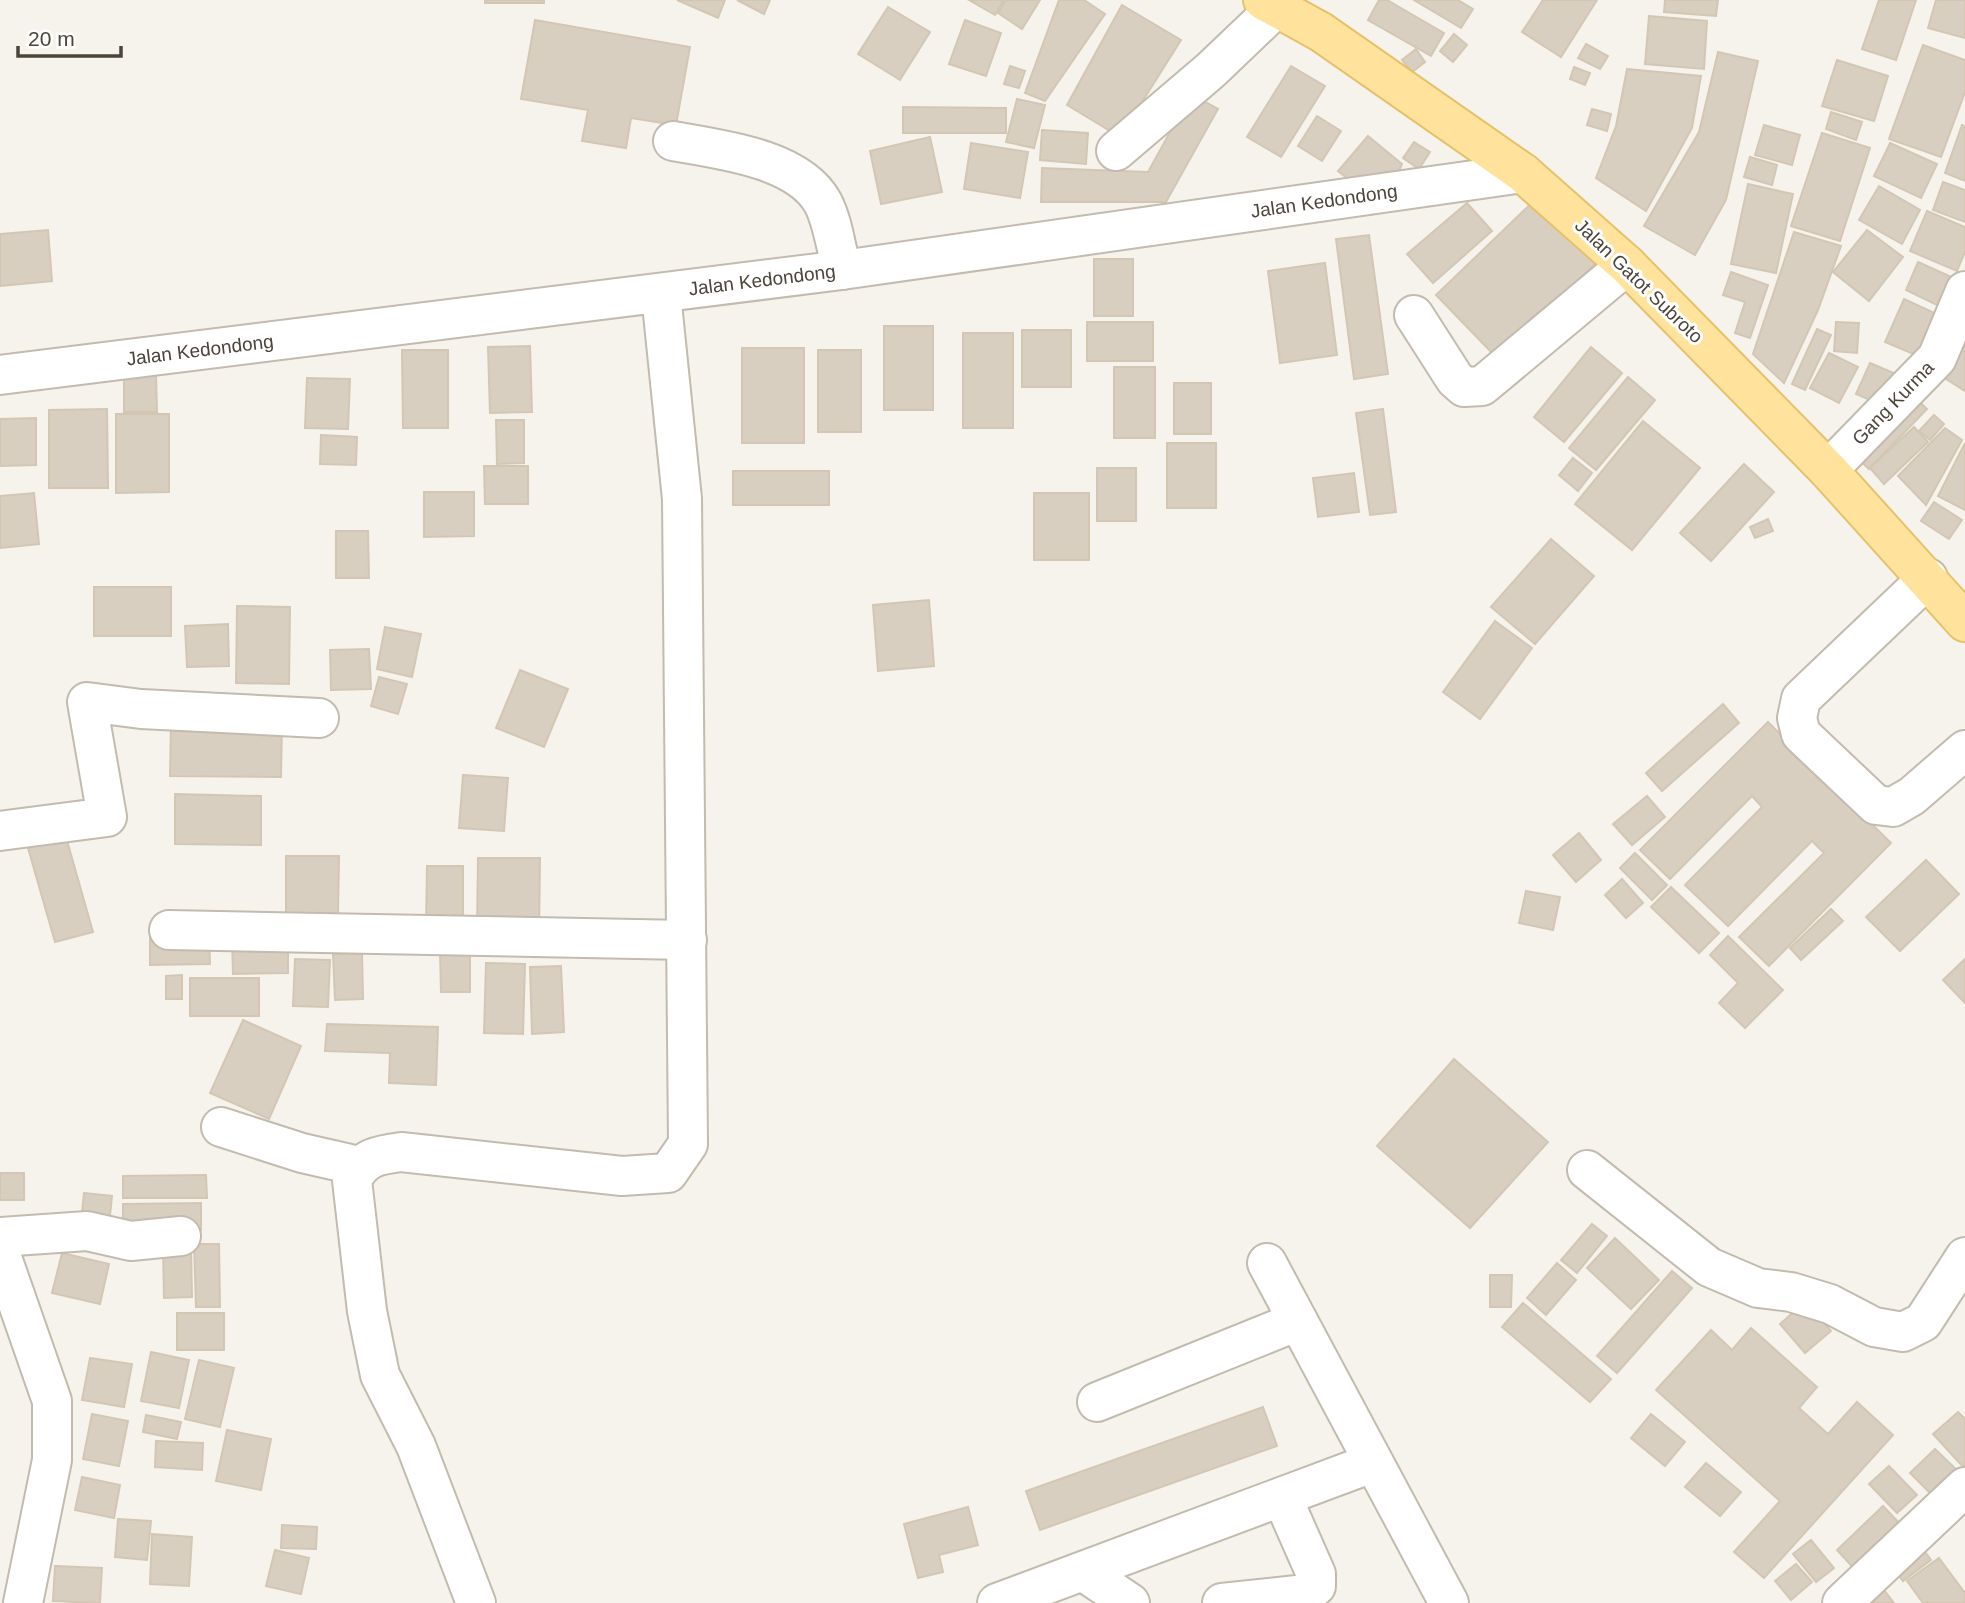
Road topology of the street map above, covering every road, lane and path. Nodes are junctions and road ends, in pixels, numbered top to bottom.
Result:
1 (1270, 4) edge
2 (673, 141) dead end
3 (1116, 151) dead end
4 (1523, 173) junction
5 (1627, 265) junction
6 (842, 270) junction
7 (1965, 291) edge
8 (661, 294) junction
9 (1415, 315) dead end
10 (0, 375) edge
11 (1828, 470) junction
12 (1928, 578) junction
13 (1965, 622) edge
14 (319, 718) dead end
15 (1965, 750) edge
16 (0, 831) edge
17 (169, 930) dead end
18 (687, 940) junction
19 (221, 1128) dead end
20 (359, 1166) junction
21 (1587, 1170) dead end
22 (181, 1236) dead end
23 (0, 1237) edge
24 (0, 1252) edge
25 (1965, 1257) edge
26 (1267, 1263) dead end
27 (1298, 1321) junction
28 (1097, 1402) dead end
29 (1372, 1463) junction
30 (1965, 1487) edge
31 (1282, 1497) junction
32 (1084, 1572) junction
33 (23, 1603) edge
34 (476, 1603) edge
35 (997, 1603) edge
36 (1130, 1603) edge
37 (1222, 1603) edge
38 (1448, 1603) edge
39 (1842, 1603) edge

1 - 3 street
1 - 4 main road, Jalan Gatot Subroto
2 - 6 street
4 - 5 main road, Jalan Gatot Subroto
4 - 6 street, Jalan Kedondong
5 - 9 street
5 - 11 main road, Jalan Gatot Subroto
6 - 8 street, Jalan Kedondong
7 - 11 street, Gang Kurma
8 - 10 street, Jalan Kedondong
8 - 18 street
11 - 12 main road, Jalan Gatot Subroto
12 - 13 main road, Jalan Gatot Subroto
12 - 15 street
14 - 16 street
17 - 18 street
18 - 20 street
19 - 20 street
20 - 34 street
21 - 25 street
22 - 23 street
24 - 33 street
26 - 27 street
27 - 28 street
27 - 29 street
29 - 31 street
29 - 38 street
30 - 39 street
31 - 32 street
31 - 37 street
32 - 35 street
32 - 36 street

